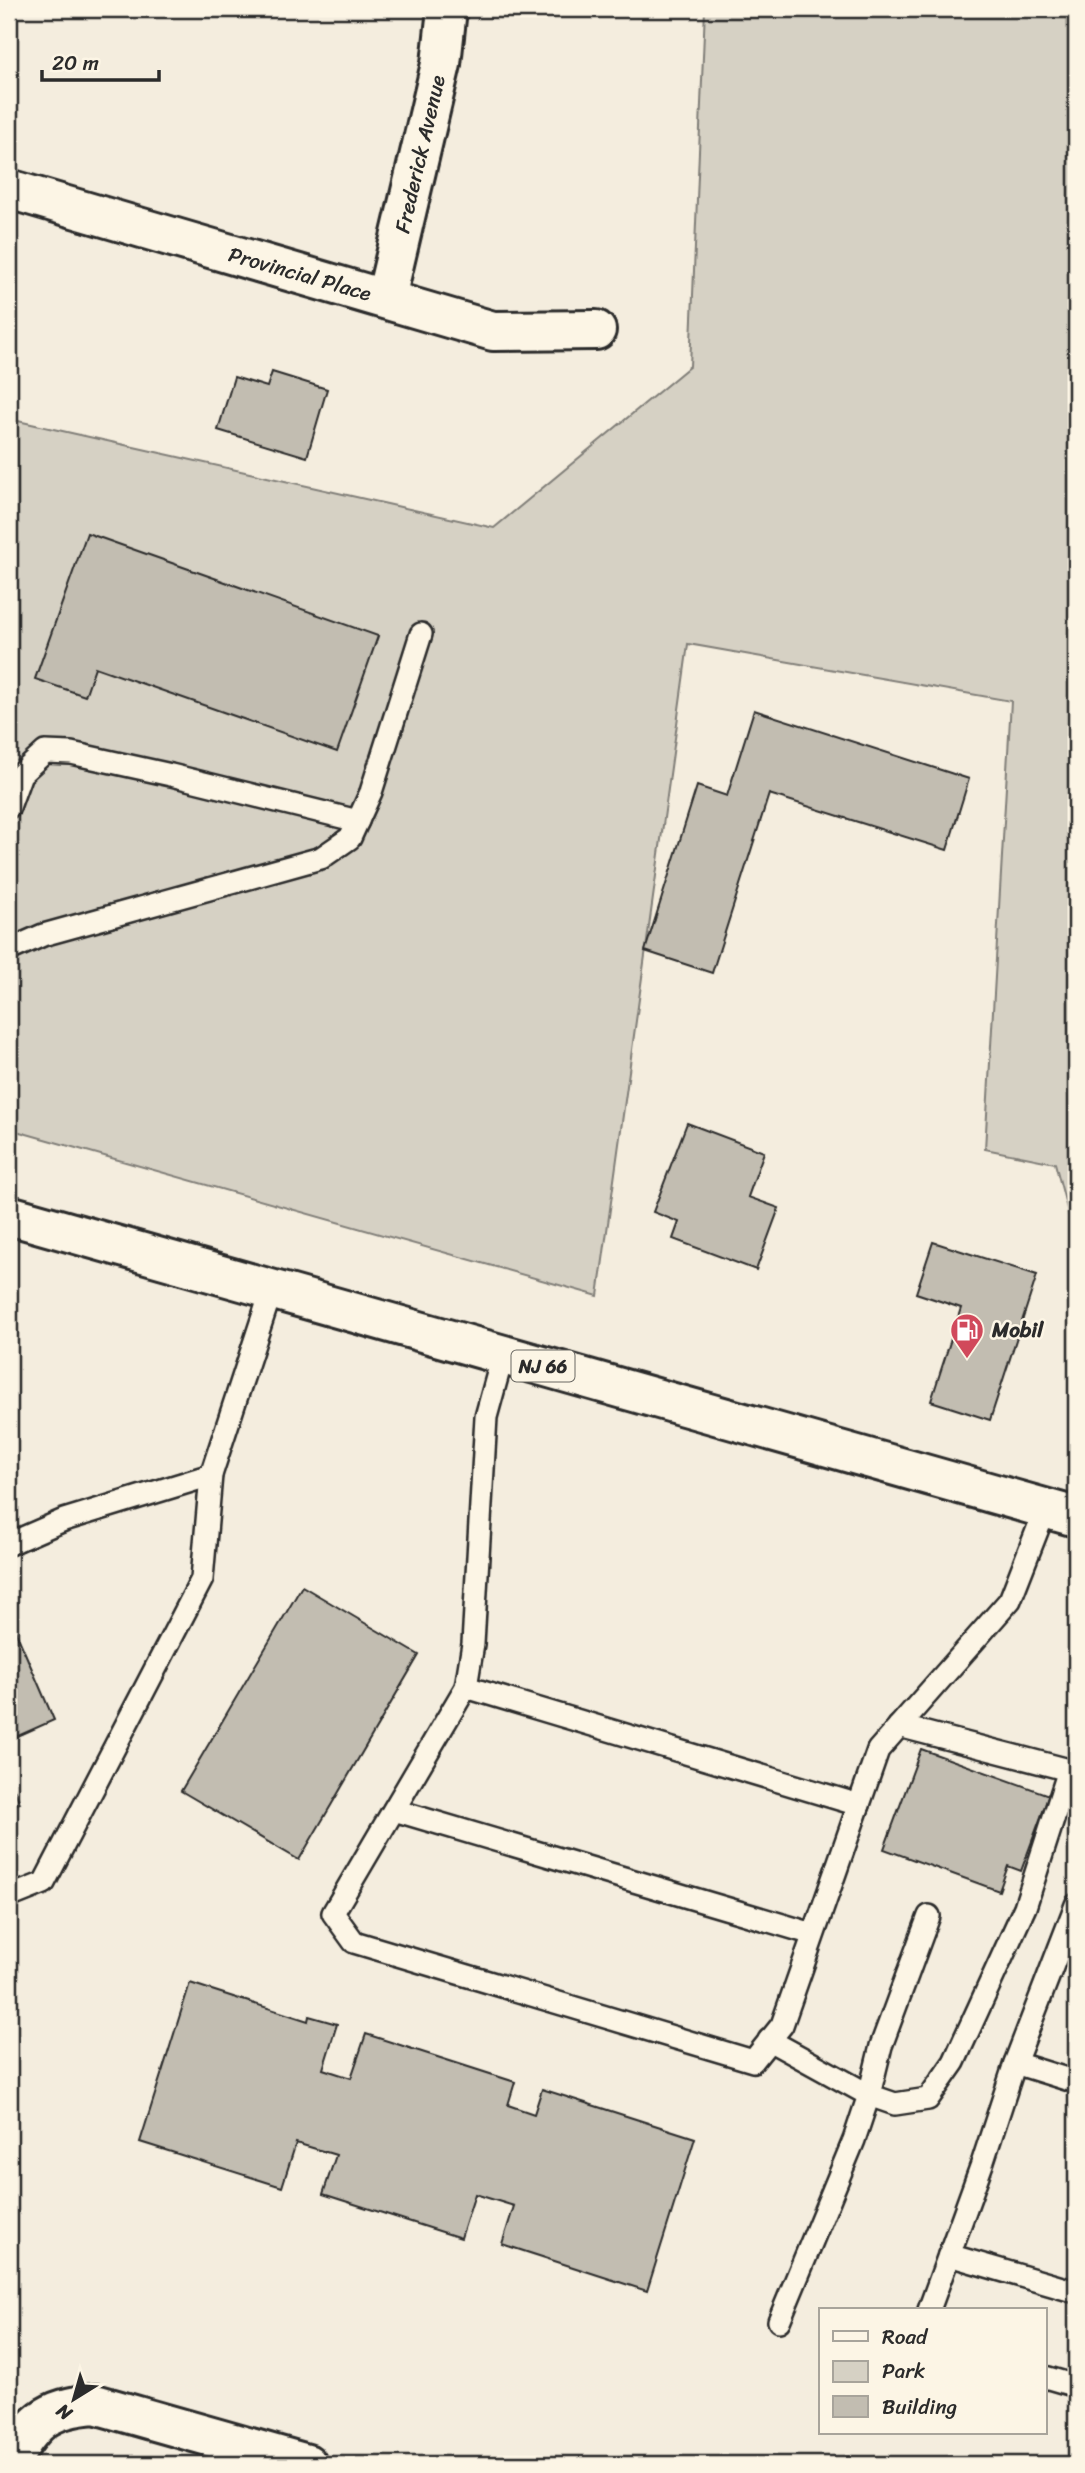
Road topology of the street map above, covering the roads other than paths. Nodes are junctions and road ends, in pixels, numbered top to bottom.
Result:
1 (447, 9) edge
2 (9, 189) edge
3 (386, 298) junction
4 (596, 331) dead end
5 (421, 634) dead end
6 (9, 807) edge
7 (358, 821) junction
8 (9, 950) edge
9 (9, 1215) edge
10 (272, 1289) junction
11 (503, 1355) junction
12 (211, 1475) junction
13 (1061, 1513) edge
14 (9, 1544) edge
15 (466, 1687) junction
16 (899, 1726) junction
17 (859, 1805) junction
18 (394, 1810) junction
19 (9, 1897) edge
20 (1076, 1905) edge
21 (929, 1916) dead end
22 (813, 1934) junction
23 (1066, 1960) edge
24 (769, 2040) junction
25 (1015, 2063) junction
26 (1076, 2082) edge
27 (869, 2095) junction
28 (949, 2256) junction
29 (1076, 2292) edge
30 (930, 2308) edge
31 (779, 2321) dead end
32 (1046, 2377) edge
33 (1076, 2386) edge
34 (9, 2464) edge
35 (307, 2464) edge

1 - 3 main road, Frederick Avenue
2 - 3 main road, Provincial Place
3 - 4 main road, Provincial Place
5 - 7 lane
6 - 7 lane
7 - 8 lane
9 - 10 main road, NJ 66
10 - 11 main road, NJ 66
10 - 12 lane
11 - 13 main road, NJ 66
11 - 15 lane
12 - 14 lane
12 - 19 lane
13 - 16 lane
15 - 17 lane
15 - 18 lane
16 - 17 lane
16 - 27 lane
17 - 22 lane
18 - 22 lane
18 - 24 lane
20 - 23 lane
21 - 27 lane
22 - 24 lane
23 - 25 lane
24 - 27 lane
25 - 26 lane
25 - 28 lane
27 - 31 lane
28 - 29 lane
28 - 30 lane
32 - 33 lane
34 - 35 main road

